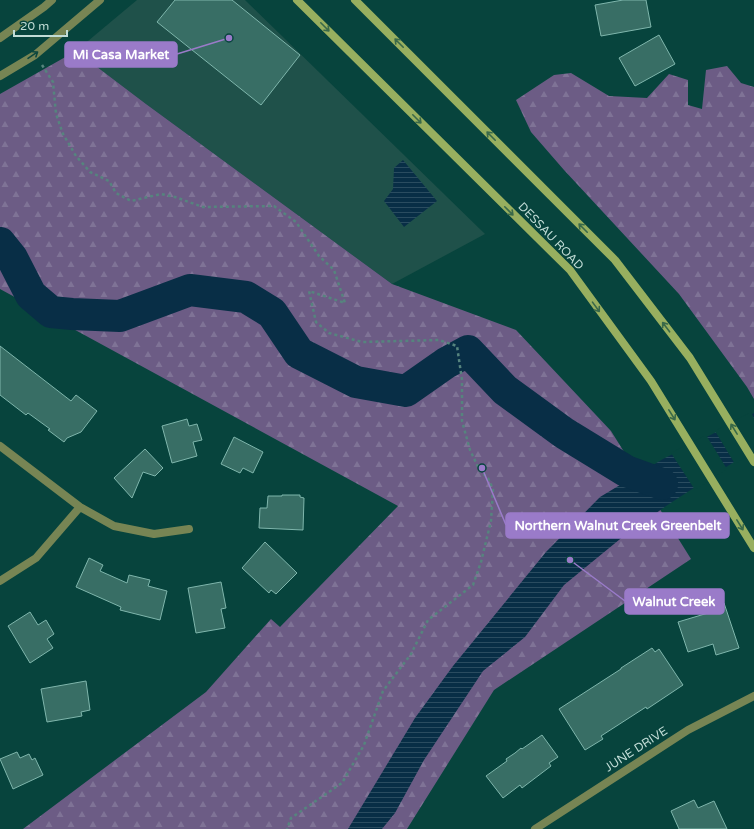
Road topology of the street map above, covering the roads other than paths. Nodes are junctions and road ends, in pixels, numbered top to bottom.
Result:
1 (52, 0) edge
2 (100, 0) edge
3 (297, 0) edge
4 (355, 0) edge
5 (0, 38) edge
6 (0, 76) edge
7 (0, 446) edge
8 (754, 462) edge
9 (80, 507) junction
10 (190, 528) dead end
11 (753, 546) edge
12 (0, 581) edge
13 (754, 696) edge
14 (535, 829) edge

1 - 5 street
6 -> 2 street
3 -> 11 main road, DESSAU ROAD
8 -> 4 main road
7 - 9 street
9 - 10 street
9 - 12 street
13 - 14 street, JUNE DRIVE

